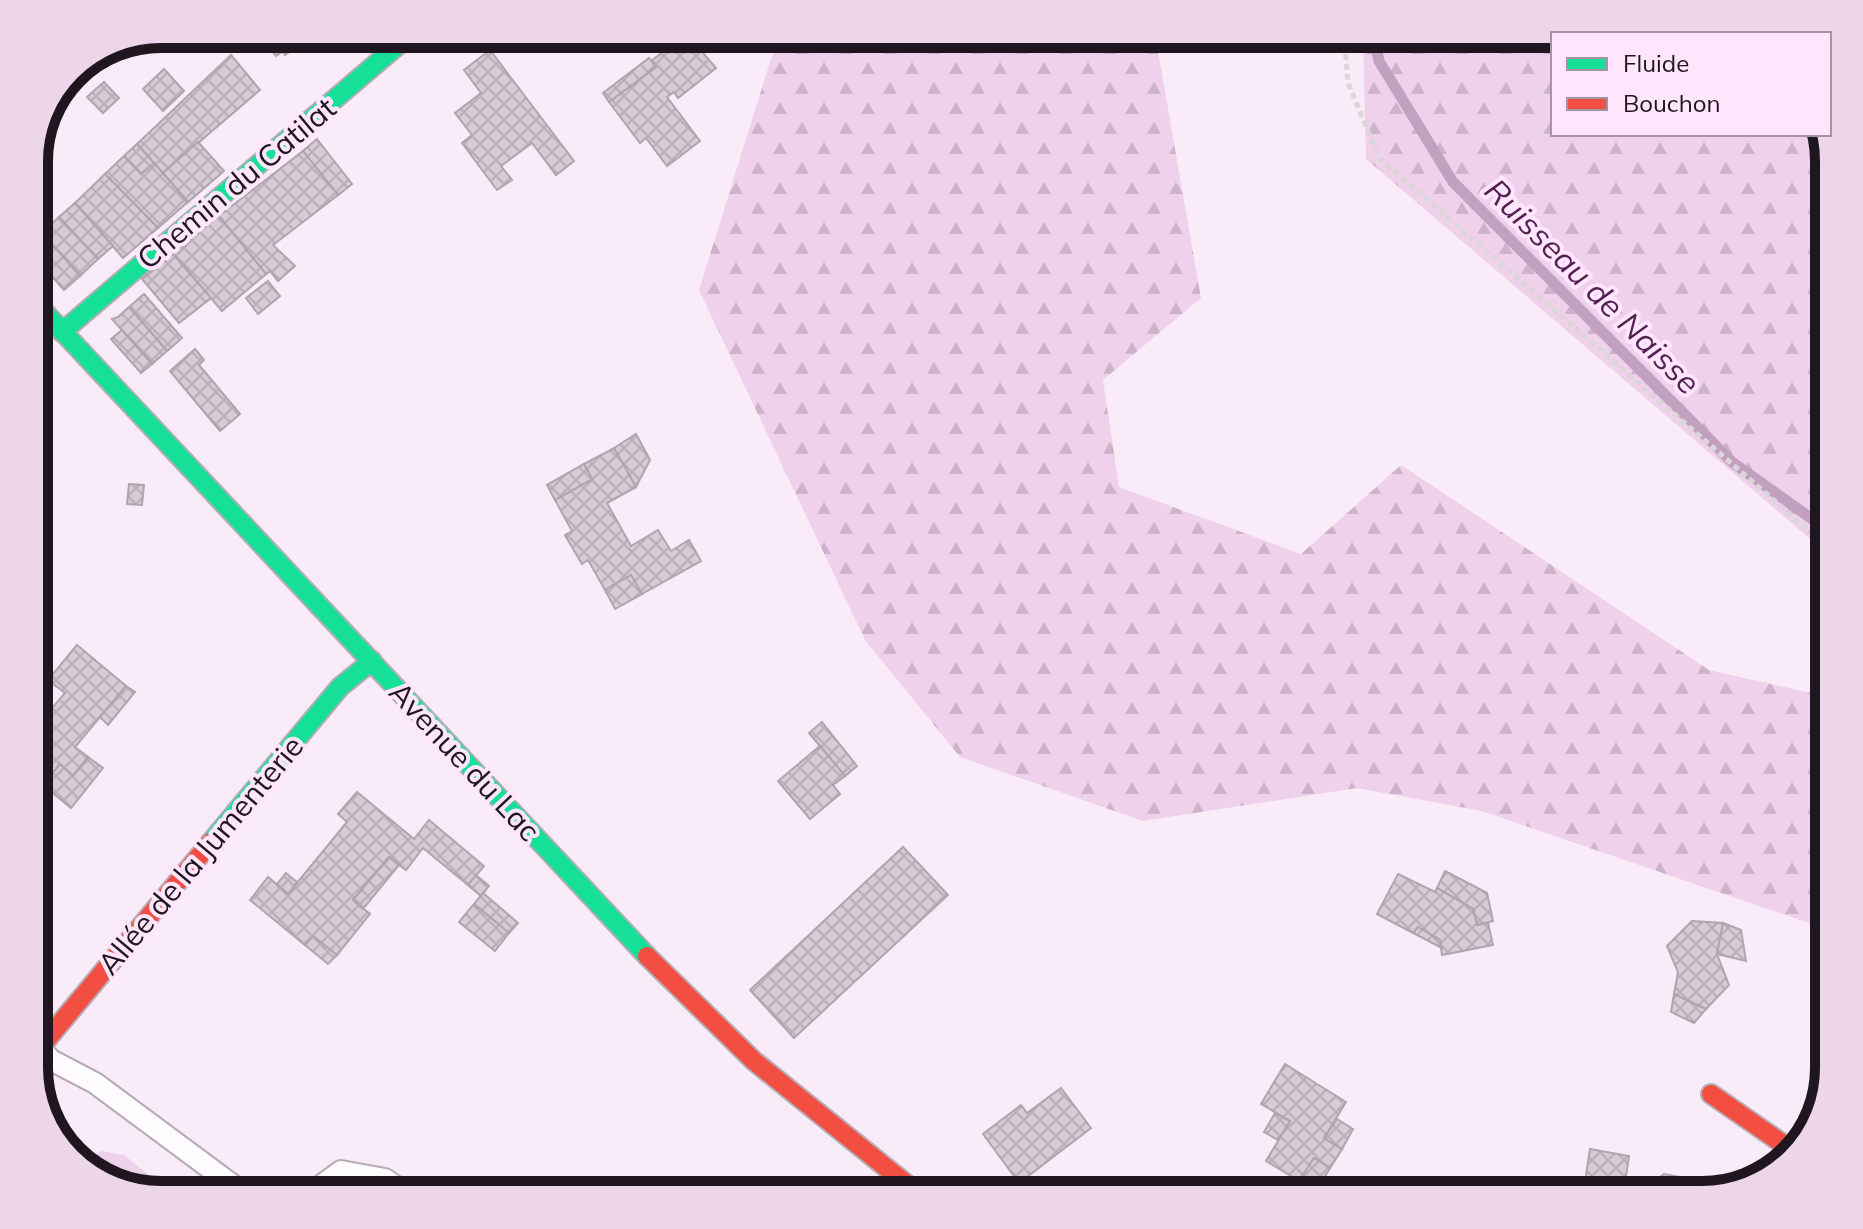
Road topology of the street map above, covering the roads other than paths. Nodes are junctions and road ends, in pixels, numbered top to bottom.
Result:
1 (395, 48) edge
2 (48, 316) edge
3 (62, 332) junction
4 (372, 661) junction
5 (48, 1038) edge
6 (48, 1058) edge
7 (1711, 1094) dead end
8 (1784, 1145) edge
9 (227, 1181) edge
10 (327, 1181) edge
11 (388, 1181) edge
12 (903, 1181) edge

1 - 3 street, Chemin du Catilat
2 - 3 street, Avenue du Lac
3 - 4 street, Avenue du Lac
4 - 5 street, Allée de la Jumenterie
4 - 12 street, Avenue du Lac
6 - 9 lane
7 - 8 street
10 - 11 lane

